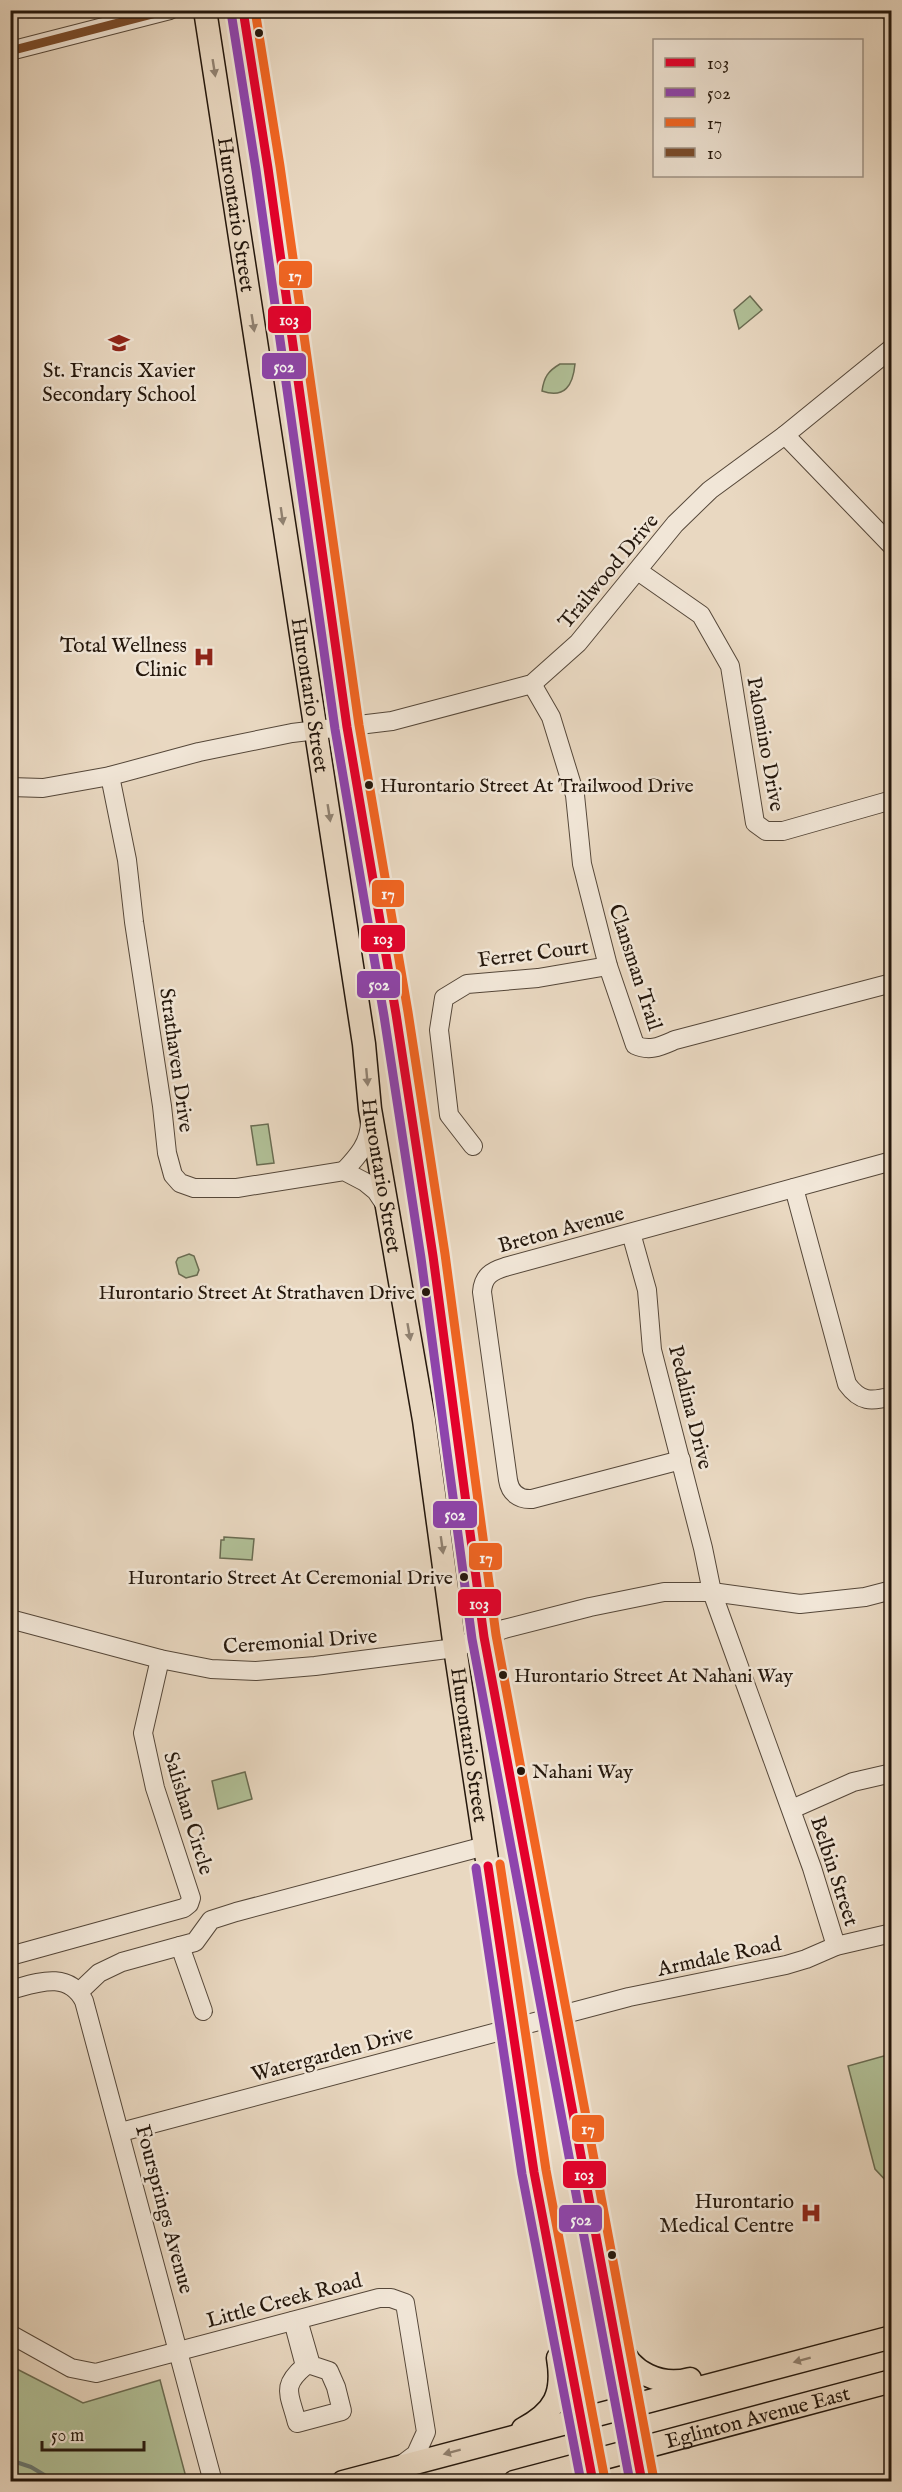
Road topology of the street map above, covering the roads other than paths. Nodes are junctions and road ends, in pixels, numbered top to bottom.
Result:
1 (170, 10) edge
2 (205, 10) edge
3 (243, 10) edge
4 (10, 51) edge
5 (891, 348) edge
6 (785, 435) junction
7 (891, 546) edge
8 (638, 571) junction
9 (532, 684) junction
10 (347, 727) junction
11 (315, 730) junction
12 (110, 776) junction
13 (10, 787) edge
14 (891, 800) edge
15 (608, 966) junction
16 (891, 983) edge
17 (370, 1109) junction
18 (473, 1146) dead end
19 (891, 1161) edge
20 (344, 1171) junction
21 (794, 1188) junction
22 (388, 1208) junction
23 (631, 1233) junction
24 (891, 1396) edge
25 (681, 1460) junction
26 (891, 1590) edge
27 (712, 1592) junction
28 (10, 1619) edge
29 (484, 1637) junction
30 (455, 1647) junction
31 (160, 1659) junction
32 (891, 1773) edge
33 (792, 1809) junction
34 (485, 1846) junction
35 (891, 1933) edge
36 (180, 1946) junction
37 (836, 1946) junction
38 (10, 1956) edge
39 (77, 1989) junction
40 (10, 1990) edge
41 (203, 2011) dead end
42 (555, 2018) junction
43 (513, 2030) junction
44 (121, 2132) junction
45 (608, 2303) junction
46 (295, 2320) junction
47 (564, 2326) junction
48 (10, 2334) edge
49 (891, 2337) edge
50 (180, 2351) junction
51 (753, 2373) junction
52 (891, 2381) edge
53 (628, 2406) junction
54 (581, 2418) junction
55 (506, 2438) junction
56 (636, 2449) junction
57 (398, 2467) junction
58 (591, 2472) edge
59 (213, 2481) edge
60 (343, 2481) edge
61 (514, 2481) edge
62 (642, 2481) edge

1 - 4 street
2 -> 11 main road, Hurontario Street
3 - 10 main road, Hurontario Street
5 - 6 street, Trailwood Drive
6 - 7 street
6 - 8 street, Trailwood Drive
8 - 9 street, Trailwood Drive
8 - 14 street, Palomino Drive
9 - 10 street, Trailwood Drive
9 - 15 street, Clansman Trail
10 - 11 street, Trailwood Drive
10 - 29 main road, Hurontario Street
11 - 12 street, Trailwood Drive
11 -> 17 main road, Hurontario Street
12 - 13 street, Trailwood Drive
12 - 20 street, Strathaven Drive
15 - 16 street, Clansman Trail
15 - 18 street, Ferret Court
17 - 20 street
17 - 22 main road, Hurontario Street
19 - 21 street, Breton Avenue
20 - 22 street
21 - 23 street, Breton Avenue
21 - 24 street
22 -> 30 main road, Hurontario Street
23 - 25 street, Pedalina Drive
23 - 25 street, Breton Avenue
25 - 27 street, Pedalina Drive
26 - 27 street
27 - 29 street
27 - 33 street, Pedalina Drive
28 - 31 street, Ceremonial Drive
29 - 30 street, Ceremonial Drive
29 - 42 main road, Hurontario Street
30 - 31 street, Ceremonial Drive
30 - 34 main road, Hurontario Street
31 - 38 street, Salishan Circle
32 - 33 street
33 - 37 street, Belbin Street
34 - 36 street
34 - 43 main road, Hurontario Street
35 - 37 street, Armdale Road
36 - 39 street
36 - 41 street
37 - 42 street, Armdale Road
39 - 40 street
39 - 44 street, Foursprings Avenue
42 - 43 street, Watergarden Drive
42 - 45 main road, Hurontario Street
43 - 44 street, Watergarden Drive
43 - 47 main road, Hurontario Street
44 - 50 street, Foursprings Avenue
45 - 51 main road
45 - 53 main road, Hurontario Street
46 - 46 street
46 - 50 street, Little Creek Road
46 - 57 street, Little Creek Road
47 - 54 main road, Hurontario Street
47 - 55 main road
48 - 50 street, Little Creek Road
49 -> 51 main road, Eglinton Avenue East
50 - 59 street, Foursprings Avenue
51 - 53 main road, Eglinton Avenue East
52 - 56 main road, Eglinton Avenue East
53 - 54 main road, Eglinton Avenue East
53 - 56 main road, Hurontario Street
54 - 55 main road, Eglinton Avenue East
54 - 58 main road, Hurontario Street
55 -> 57 main road
56 - 58 main road, Eglinton Avenue East
56 - 62 main road, Hurontario Street
57 - 60 main road
58 - 61 main road, Eglinton Avenue East

